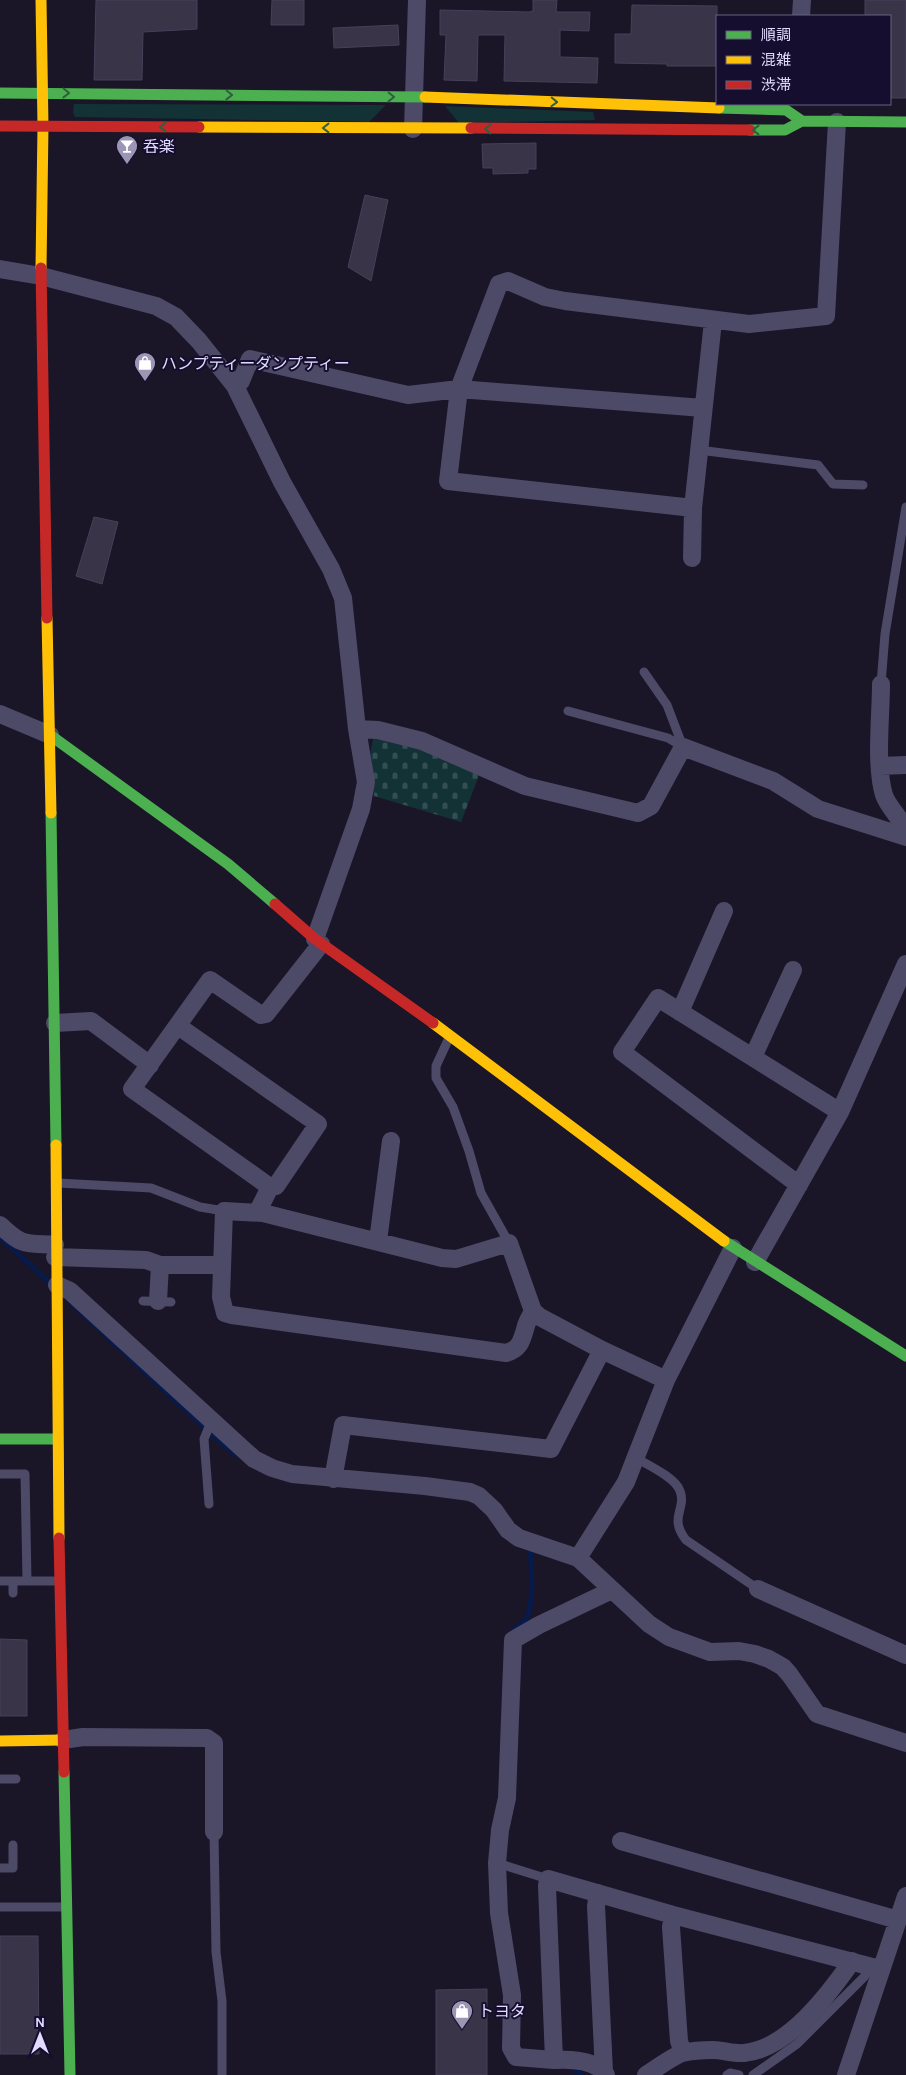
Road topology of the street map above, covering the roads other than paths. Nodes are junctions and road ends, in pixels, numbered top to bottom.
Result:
1 (41, 0) edge
2 (417, 0) edge
3 (802, 0) edge
4 (802, 15) edge
5 (0, 93) edge
6 (42, 93) junction
7 (414, 98) junction
8 (802, 112) edge
9 (837, 122) junction
10 (906, 122) edge
11 (0, 126) edge
12 (43, 126) junction
13 (413, 129) junction
14 (0, 269) edge
15 (41, 276) junction
16 (713, 320) junction
17 (235, 386) junction
18 (459, 388) junction
19 (704, 408) junction
20 (699, 450) junction
21 (863, 485) dead end
22 (906, 507) edge
23 (693, 508) junction
24 (692, 558) dead end
25 (644, 672) dead end
26 (881, 684) joint
27 (568, 711) dead end
28 (0, 714) edge
29 (357, 729) junction
30 (50, 735) junction
31 (684, 747) junction
32 (906, 765) edge
33 (880, 766) junction
34 (906, 831) edge
35 (906, 838) edge
36 (724, 910) dead end
37 (318, 941) junction
38 (906, 964) edge
39 (793, 970) dead end
40 (680, 1012) junction
41 (54, 1023) junction
42 (178, 1026) junction
43 (450, 1035) junction
44 (753, 1058) junction
45 (150, 1065) junction
46 (840, 1112) junction
47 (391, 1141) dead end
48 (54, 1183) junction
49 (799, 1185) junction
50 (270, 1187) junction
51 (224, 1211) junction
52 (263, 1213) junction
53 (0, 1225) edge
54 (378, 1241) junction
55 (509, 1243) junction
56 (733, 1248) junction
57 (56, 1251) junction
58 (755, 1262) junction
59 (160, 1265) junction
60 (221, 1265) junction
61 (57, 1285) junction
62 (157, 1302) dead end
63 (533, 1311) junction
64 (602, 1350) junction
65 (906, 1356) edge
66 (666, 1380) junction
67 (211, 1422) junction
68 (0, 1439) edge
69 (57, 1439) junction
70 (636, 1458) junction
71 (0, 1474) edge
72 (333, 1479) junction
73 (209, 1504) dead end
74 (578, 1558) junction
75 (0, 1581) edge
76 (13, 1581) junction
77 (27, 1581) junction
78 (60, 1581) junction
79 (758, 1589) joint
80 (612, 1590) junction
81 (13, 1593) dead end
82 (906, 1655) edge
83 (64, 1740) junction
84 (0, 1741) edge
85 (906, 1743) edge
86 (0, 1779) edge
87 (16, 1779) dead end
88 (214, 1832) joint
89 (621, 1841) dead end
90 (13, 1845) dead end
91 (497, 1863) junction
92 (0, 1868) edge
93 (548, 1879) junction
94 (598, 1893) junction
95 (906, 1896) edge
96 (0, 1907) edge
97 (68, 1907) junction
98 (673, 1915) junction
99 (898, 1920) junction
100 (852, 1961) junction
101 (876, 1967) junction
102 (682, 2053) junction
103 (554, 2060) junction
104 (605, 2073) edge
105 (70, 2075) edge
106 (222, 2075) edge
107 (646, 2075) edge
108 (727, 2075) edge
109 (739, 2075) edge
110 (753, 2075) edge
111 (846, 2075) edge

1 - 6 street
2 - 7 street
3 - 4 street
5 - 6 street
6 -> 7 street
6 - 12 street
7 -> 8 street
7 - 13 street
8 - 9 street
8 -> 13 street
9 - 10 street
9 - 16 street
11 - 12 street
13 -> 12 street
12 - 15 street
14 - 15 street
15 - 17 street
15 - 30 street
16 - 18 street
16 - 19 street
17 - 18 street
17 - 29 street
18 - 19 street
18 - 23 street
19 - 20 street
20 - 21 lane
20 - 23 street
22 - 26 lane
23 - 24 street
25 - 31 lane
26 - 33 street
27 - 31 lane
28 - 30 street
29 - 31 street
29 - 37 street
30 - 37 street
30 - 41 street
31 - 35 street
32 - 33 street
33 - 34 street
36 - 40 street
37 - 42 street
37 - 43 street
38 - 46 street
39 - 44 street
40 - 44 street
40 - 49 street
41 - 45 street
41 - 48 street
42 - 45 street
42 - 50 street
43 - 55 lane
43 - 56 street
44 - 46 street
45 - 50 street
46 - 49 street
47 - 54 street
48 - 51 lane
48 - 57 street
49 - 58 street
50 - 52 street
51 - 52 street
51 - 60 street
52 - 54 street
53 - 57 street
54 - 55 street
55 - 63 street
56 - 58 street
56 - 66 street
57 - 59 street
57 - 61 street
58 - 65 street
59 - 60 street
59 - 62 street
60 - 63 street
61 - 67 street
61 - 69 street
63 - 64 street
64 - 66 street
64 - 72 street
66 - 70 street
67 - 72 street
67 - 73 lane
68 - 69 street
69 - 78 street
70 - 74 street
70 - 79 lane
71 - 77 lane
72 - 74 street
74 - 80 street
75 - 76 lane
76 - 77 lane
76 - 81 lane
77 - 78 lane
78 - 83 street
79 - 82 street
80 - 85 street
80 - 91 street
83 - 84 street
83 - 88 street
83 - 97 street
86 - 87 lane
88 - 106 lane
89 - 99 street
90 - 92 lane
91 - 93 lane
91 - 103 street
93 - 94 street
93 - 103 street
94 - 98 street
94 - 104 street
95 - 99 street
96 - 97 lane
97 - 105 street
98 - 100 street
98 - 102 street
99 - 101 street
100 - 101 street
100 - 102 street
101 - 110 lane
101 - 111 street
102 - 107 street
103 - 104 street
108 - 109 lane

